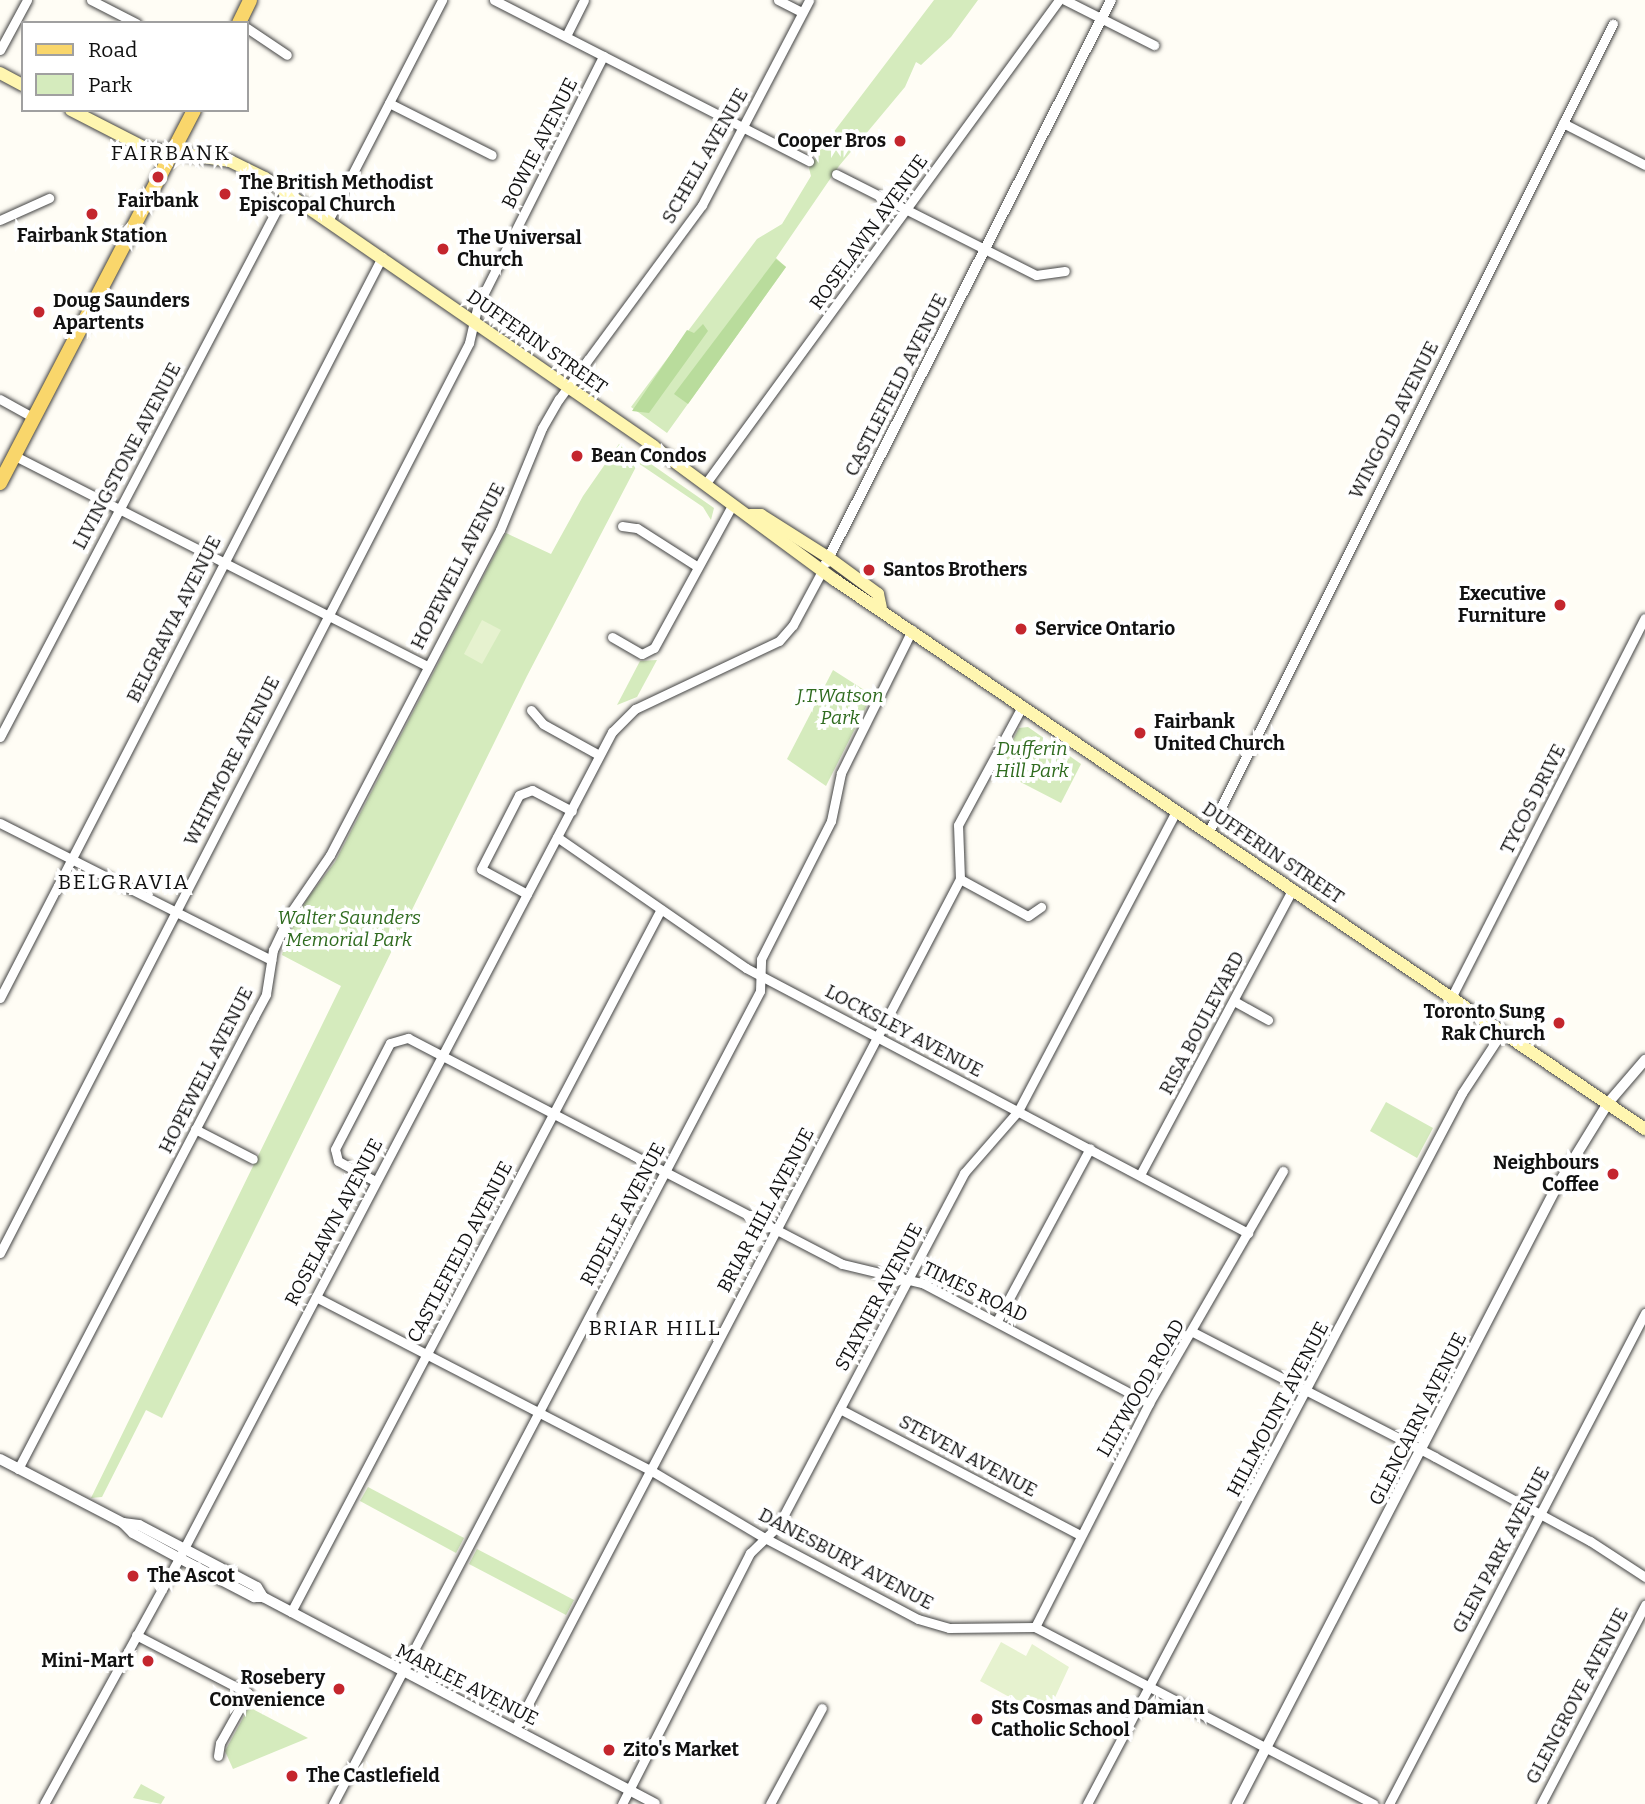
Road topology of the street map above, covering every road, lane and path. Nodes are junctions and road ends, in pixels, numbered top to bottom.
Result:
1 (27, 0) edge
2 (91, 0) edge
3 (250, 0) edge
4 (442, 0) edge
5 (494, 0) edge
6 (584, 0) edge
7 (778, 0) edge
8 (808, 0) edge
9 (1059, 0) edge
10 (1065, 0) edge
11 (1111, 0) edge
12 (802, 12) junction
13 (1102, 19) junction
14 (132, 21) edge
15 (240, 21) edge
16 (1613, 24) dead end
17 (248, 29) edge
18 (566, 36) junction
19 (1154, 45) dead end
20 (0, 50) edge
21 (287, 55) dead end
22 (603, 56) junction
23 (0, 73) edge
24 (21, 84) edge
25 (389, 103) junction
26 (75, 112) edge
27 (193, 112) edge
28 (1563, 123) junction
29 (743, 127) junction
30 (171, 153) junction
31 (492, 155) dead end
32 (809, 161) dead end
33 (1645, 165) edge
34 (836, 174) dead end
35 (286, 192) junction
36 (48, 198) dead end
37 (906, 210) junction
38 (0, 220) edge
39 (328, 221) junction
40 (986, 250) junction
41 (382, 257) junction
42 (1065, 271) dead end
43 (473, 322) junction
44 (568, 388) junction
45 (0, 399) edge
46 (34, 418) junction
47 (15, 456) junction
48 (0, 483) edge
49 (706, 483) junction
50 (733, 504) junction
51 (119, 508) junction
52 (750, 515) junction
53 (621, 526) dead end
54 (828, 558) junction
55 (223, 562) junction
56 (698, 568) junction
57 (822, 571) junction
58 (881, 608) junction
59 (327, 616) junction
60 (1645, 618) edge
61 (912, 630) junction
62 (612, 637) dead end
63 (427, 666) junction
64 (1023, 705) junction
65 (635, 709) joint
66 (531, 710) dead end
67 (0, 737) edge
68 (599, 755) junction
69 (572, 811) junction
70 (1176, 811) junction
71 (0, 823) edge
72 (1208, 833) junction
73 (557, 837) junction
74 (71, 860) junction
75 (960, 880) junction
76 (1292, 890) junction
77 (527, 894) junction
78 (1041, 907) dead end
79 (661, 909) junction
80 (175, 913) junction
81 (271, 960) junction
82 (760, 975) junction
83 (1452, 996) junction
84 (0, 998) edge
85 (1234, 1001) junction
86 (1268, 1020) dead end
87 (1502, 1032) junction
88 (877, 1037) junction
89 (442, 1055) junction
90 (1645, 1060) edge
91 (1608, 1103) junction
92 (1018, 1111) junction
93 (553, 1112) junction
94 (195, 1129) junction
95 (1645, 1129) edge
96 (1090, 1148) junction
97 (253, 1159) dead end
98 (666, 1170) junction
99 (1283, 1171) dead end
100 (1142, 1173) junction
101 (375, 1181) junction
102 (775, 1228) junction
103 (1248, 1233) junction
104 (0, 1253) edge
105 (909, 1278) junction
106 (316, 1297) junction
107 (1645, 1312) edge
108 (997, 1321) junction
109 (1193, 1332) junction
110 (426, 1353) junction
111 (1307, 1391) junction
112 (1149, 1403) junction
113 (840, 1409) junction
114 (538, 1412) junction
115 (1422, 1451) junction
116 (0, 1459) edge
117 (18, 1469) junction
118 (650, 1470) junction
119 (1539, 1515) junction
120 (1080, 1535) junction
121 (763, 1537) junction
122 (181, 1554) junction
123 (1645, 1577) edge
124 (1645, 1605) edge
125 (291, 1612) junction
126 (1035, 1627) junction
127 (136, 1634) junction
128 (403, 1671) junction
129 (1152, 1687) junction
130 (822, 1708) dead end
131 (515, 1729) junction
132 (1266, 1748) junction
133 (218, 1756) dead end
134 (629, 1790) junction
135 (44, 1804) edge
136 (333, 1804) edge
137 (622, 1804) edge
138 (656, 1804) edge
139 (770, 1804) edge
140 (1087, 1804) edge
141 (1237, 1804) edge
142 (1374, 1804) edge
143 (1389, 1804) edge
144 (1541, 1804) edge

1 - 20 street
2 - 14 street
3 - 15 main road
4 - 25 street
5 - 18 street
6 - 18 street
7 - 12 street
8 - 12 street, SCHELL AVENUE
9 - 37 street, ROSELAWN AVENUE
10 - 13 street
11 - 13 street, CASTLEFIELD AVENUE
12 - 29 street, SCHELL AVENUE
13 - 19 street
13 - 40 street, CASTLEFIELD AVENUE
16 - 28 street, WINGOLD AVENUE
17 - 21 street
18 - 22 street
22 - 29 street
22 - 43 street, BOWIE AVENUE
23 - 24 main road
25 - 31 street
25 - 39 street
26 - 30 main road, DUFFERIN STREET
27 - 30 main road
28 - 33 street
28 - 72 street, WINGOLD AVENUE
29 - 32 street
29 - 44 street, SCHELL AVENUE
30 - 35 main road, DUFFERIN STREET
30 - 46 main road
34 - 37 street
35 - 39 main road, DUFFERIN STREET
35 - 51 street, LIVINGSTONE AVENUE
36 - 38 street
37 - 40 street
37 - 49 street, ROSELAWN AVENUE
39 - 41 main road, DUFFERIN STREET
40 - 42 street
40 - 54 street, CASTLEFIELD AVENUE
41 - 43 main road, DUFFERIN STREET
41 - 55 street, BELGRAVIA AVENUE
43 - 44 main road, DUFFERIN STREET
43 - 59 street, WHITMORE AVENUE
44 - 49 main road, DUFFERIN STREET
44 - 63 street, HOPEWELL AVENUE
45 - 46 street
46 - 47 main road
47 - 48 main road
47 - 51 street
49 - 50 main road, DUFFERIN STREET
50 - 52 main road, DUFFERIN STREET
50 - 56 street
51 - 55 street
51 - 67 street, LIVINGSTONE AVENUE
52 - 54 main road, DUFFERIN STREET
52 - 57 main road, DUFFERIN STREET
53 - 56 street
54 - 57 street, CASTLEFIELD AVENUE
54 - 58 main road, DUFFERIN STREET
55 - 59 street
55 - 74 street, BELGRAVIA AVENUE
56 - 62 street
57 - 58 main road, DUFFERIN STREET
57 - 65 street, CASTLEFIELD AVENUE
58 - 61 main road, DUFFERIN STREET
59 - 63 street
59 - 80 street, WHITMORE AVENUE
60 - 83 street, TYCOS DRIVE
61 - 64 main road, DUFFERIN STREET
61 - 82 street, RIDELLE AVENUE
63 - 81 street, HOPEWELL AVENUE
64 - 70 main road, DUFFERIN STREET
64 - 75 street, BRIAR HILL AVENUE
65 - 68 street, ROSELAWN AVENUE
66 - 68 street
68 - 69 street, ROSELAWN AVENUE
69 - 73 street, ROSELAWN AVENUE
69 - 77 street
70 - 72 main road, DUFFERIN STREET
70 - 92 street, STAYNER AVENUE
71 - 74 street
72 - 76 main road, DUFFERIN STREET
73 - 77 street, ROSELAWN AVENUE
73 - 79 street, LOCKSLEY AVENUE
74 - 80 street
74 - 84 street, BELGRAVIA AVENUE
75 - 78 street
75 - 88 street, BRIAR HILL AVENUE
76 - 83 main road, DUFFERIN STREET
76 - 85 street, RISA BOULEVARD
77 - 89 street, ROSELAWN AVENUE
79 - 82 street, LOCKSLEY AVENUE
79 - 93 street, CASTLEFIELD AVENUE
80 - 81 street
80 - 104 street, WHITMORE AVENUE
81 - 94 street, HOPEWELL AVENUE
82 - 88 street, LOCKSLEY AVENUE
82 - 98 street, RIDELLE AVENUE
83 - 87 main road, DUFFERIN STREET
85 - 86 street
85 - 100 street, RISA BOULEVARD
87 - 91 main road, DUFFERIN STREET
87 - 111 street, HILLMOUNT AVENUE
88 - 92 street, LOCKSLEY AVENUE
88 - 102 street, BRIAR HILL AVENUE
89 - 93 street, TIMES ROAD
89 - 101 street, ROSELAWN AVENUE
89 - 101 street, TIMES ROAD
90 - 91 street, GLENCAIRN AVENUE
91 - 95 main road, DUFFERIN STREET
91 - 115 street, GLENCAIRN AVENUE
92 - 96 street, LOCKSLEY AVENUE
92 - 105 street, STAYNER AVENUE
93 - 98 street, TIMES ROAD
93 - 110 street, CASTLEFIELD AVENUE
94 - 97 street
94 - 117 street, HOPEWELL AVENUE
96 - 100 street, LOCKSLEY AVENUE
96 - 108 street
98 - 102 street, TIMES ROAD
98 - 114 street, RIDELLE AVENUE
99 - 103 street, LILYWOOD ROAD
100 - 103 street, LOCKSLEY AVENUE
101 - 106 street, ROSELAWN AVENUE
102 - 105 street, TIMES ROAD
102 - 118 street, BRIAR HILL AVENUE
103 - 109 street, LILYWOOD ROAD
105 - 108 street, TIMES ROAD
105 - 113 street, STAYNER AVENUE
106 - 110 street, DANESBURY AVENUE
106 - 122 street, ROSELAWN AVENUE
107 - 119 street, GLEN PARK AVENUE
108 - 112 street, TIMES ROAD
109 - 111 street
109 - 112 street, LILYWOOD ROAD
110 - 114 street, DANESBURY AVENUE
110 - 125 street, CASTLEFIELD AVENUE
111 - 115 street
111 - 129 street, HILLMOUNT AVENUE
112 - 120 street, LILYWOOD ROAD
113 - 120 street, STEVEN AVENUE
113 - 121 street, STAYNER AVENUE
114 - 118 street, DANESBURY AVENUE
114 - 128 street, RIDELLE AVENUE
115 - 119 street
115 - 132 street, GLENCAIRN AVENUE
116 - 117 street, MARLEE AVENUE
117 - 122 street, MARLEE AVENUE
118 - 121 street, DANESBURY AVENUE
118 - 131 street, BRIAR HILL AVENUE
119 - 123 street
119 - 143 street, GLEN PARK AVENUE
120 - 126 street, LILYWOOD ROAD
121 - 126 street, DANESBURY AVENUE
121 - 134 street, STAYNER AVENUE
122 - 125 street, MARLEE AVENUE
122 - 127 street, ROSELAWN AVENUE
124 - 144 street, GLENGROVE AVENUE
125 - 128 street, MARLEE AVENUE
126 - 129 street, DANESBURY AVENUE
127 - 133 street
127 - 135 street, ROSELAWN AVENUE
128 - 131 street, MARLEE AVENUE
128 - 136 street, RIDELLE AVENUE
129 - 132 street, DANESBURY AVENUE
129 - 140 street, HILLMOUNT AVENUE
130 - 139 street
131 - 134 street, MARLEE AVENUE
132 - 141 street, GLENCAIRN AVENUE
132 - 142 street, DANESBURY AVENUE
134 - 137 street, STAYNER AVENUE
134 - 138 street, MARLEE AVENUE

